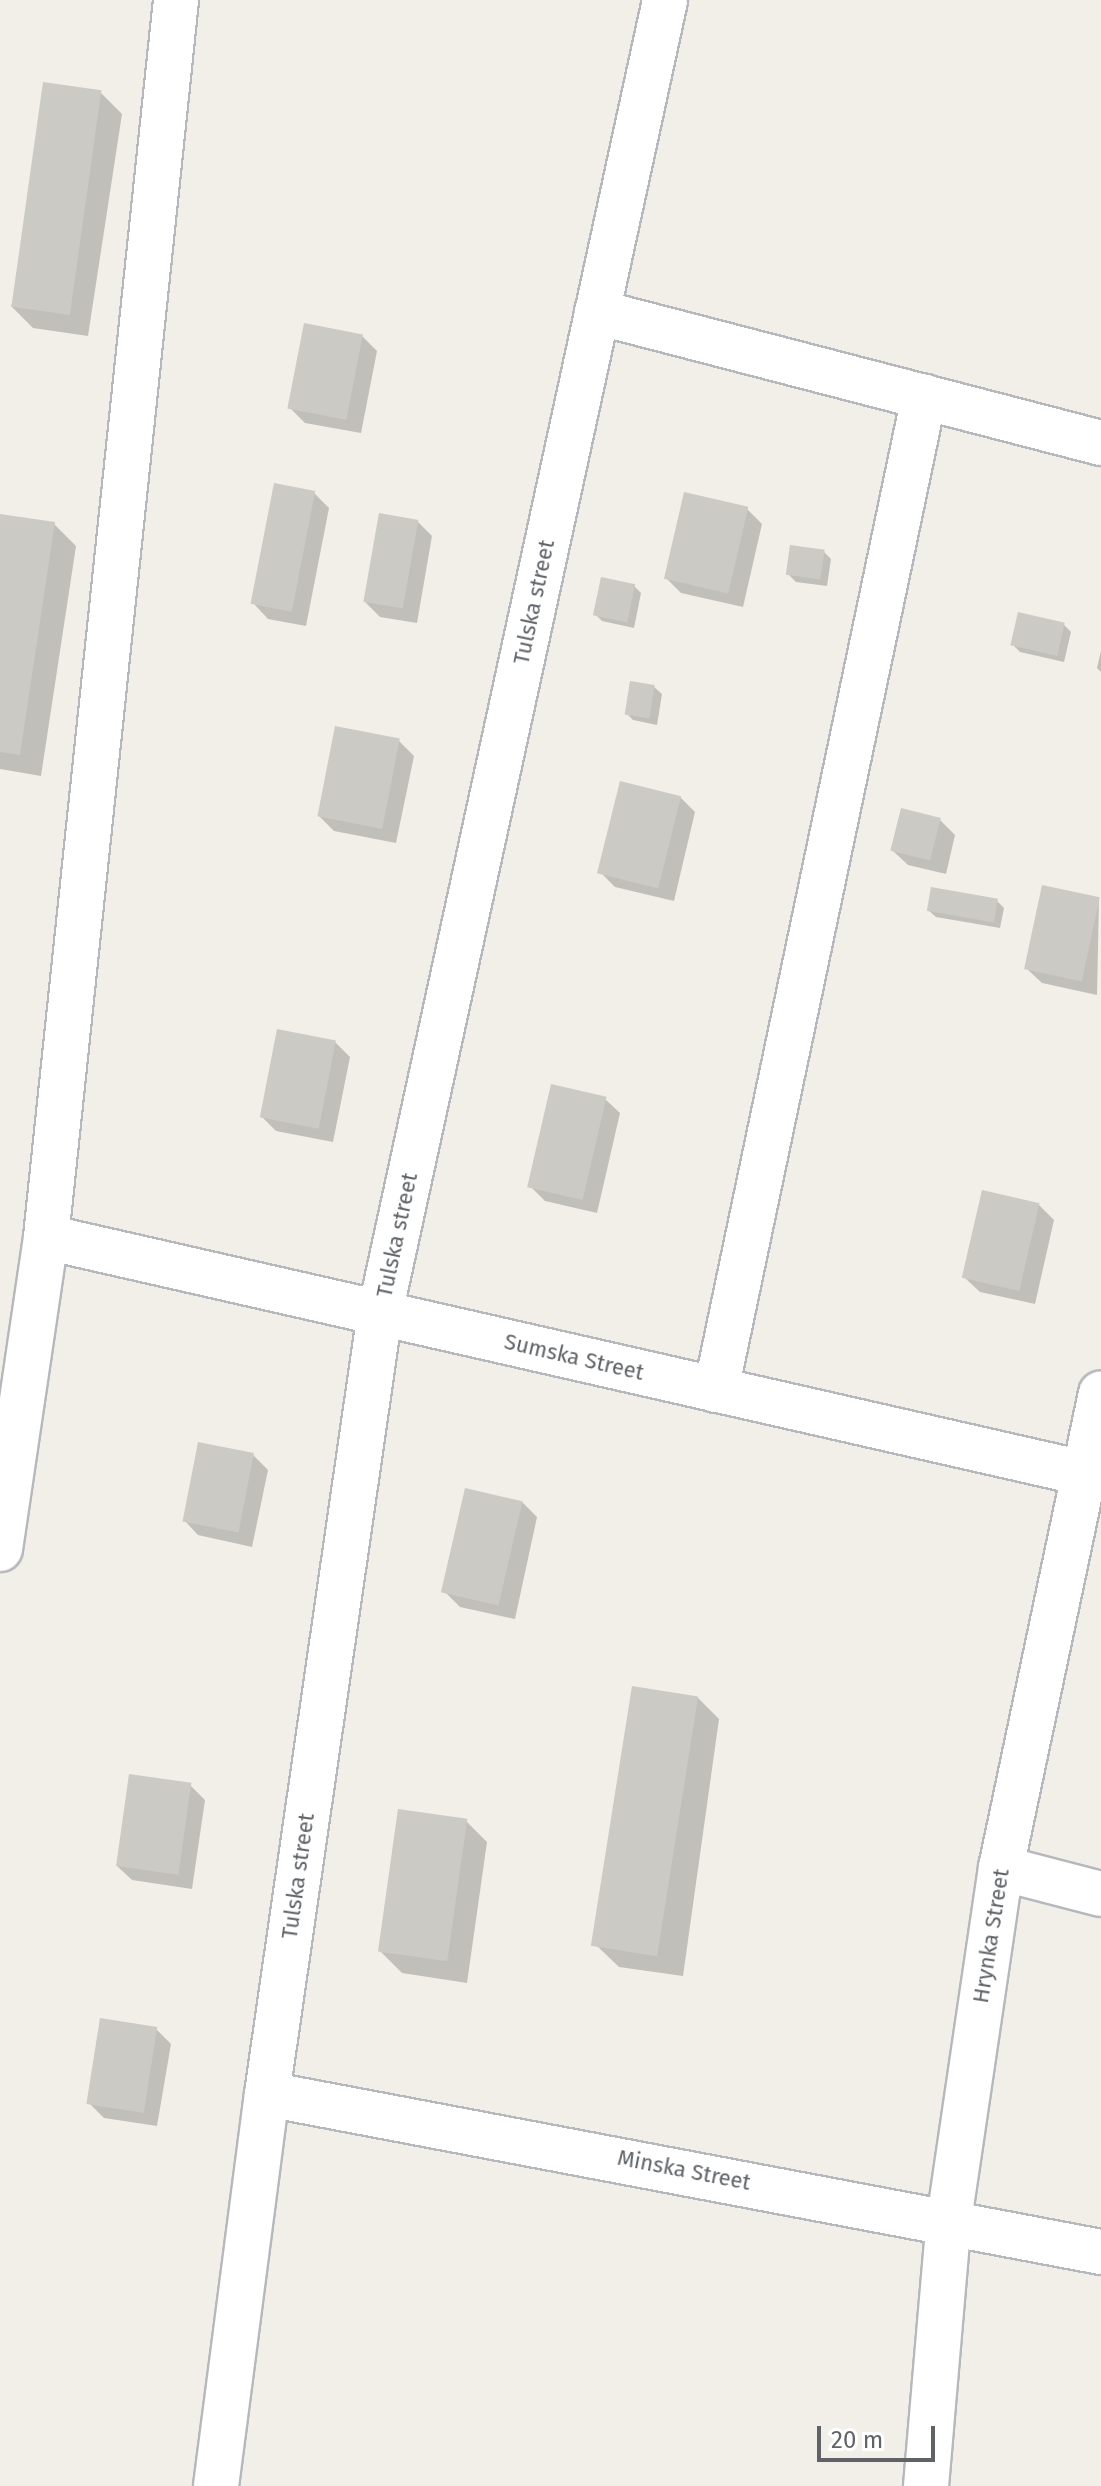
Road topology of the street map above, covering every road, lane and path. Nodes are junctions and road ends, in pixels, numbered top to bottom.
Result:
1 (176, 0) edge
2 (665, 0) edge
3 (597, 312) junction
4 (924, 397) junction
5 (1101, 443) edge
6 (46, 1237) junction
7 (380, 1313) junction
8 (716, 1390) junction
9 (1101, 1393) edge
10 (1092, 1475) edge
11 (0, 1549) edge
12 (1001, 1868) junction
13 (1101, 1894) edge
14 (267, 2094) junction
15 (949, 2220) junction
16 (1101, 2252) edge
17 (216, 2486) edge
18 (926, 2486) edge

1 - 6 street
2 - 3 street, Tulska street
3 - 4 street
3 - 7 street, Tulska street
4 - 5 street
4 - 8 street
6 - 7 street, Sumska Street
6 - 11 street
7 - 8 street, Sumska Street
7 - 14 street, Tulska street
8 - 10 street, Sumska Street
9 - 10 street, Hrynka Street
10 - 12 street, Hrynka Street
12 - 13 street
12 - 15 street, Hrynka Street
14 - 15 street, Minska Street
14 - 17 street, Tulska street
15 - 16 street, Minska Street
15 - 18 street, Hrynka Street

